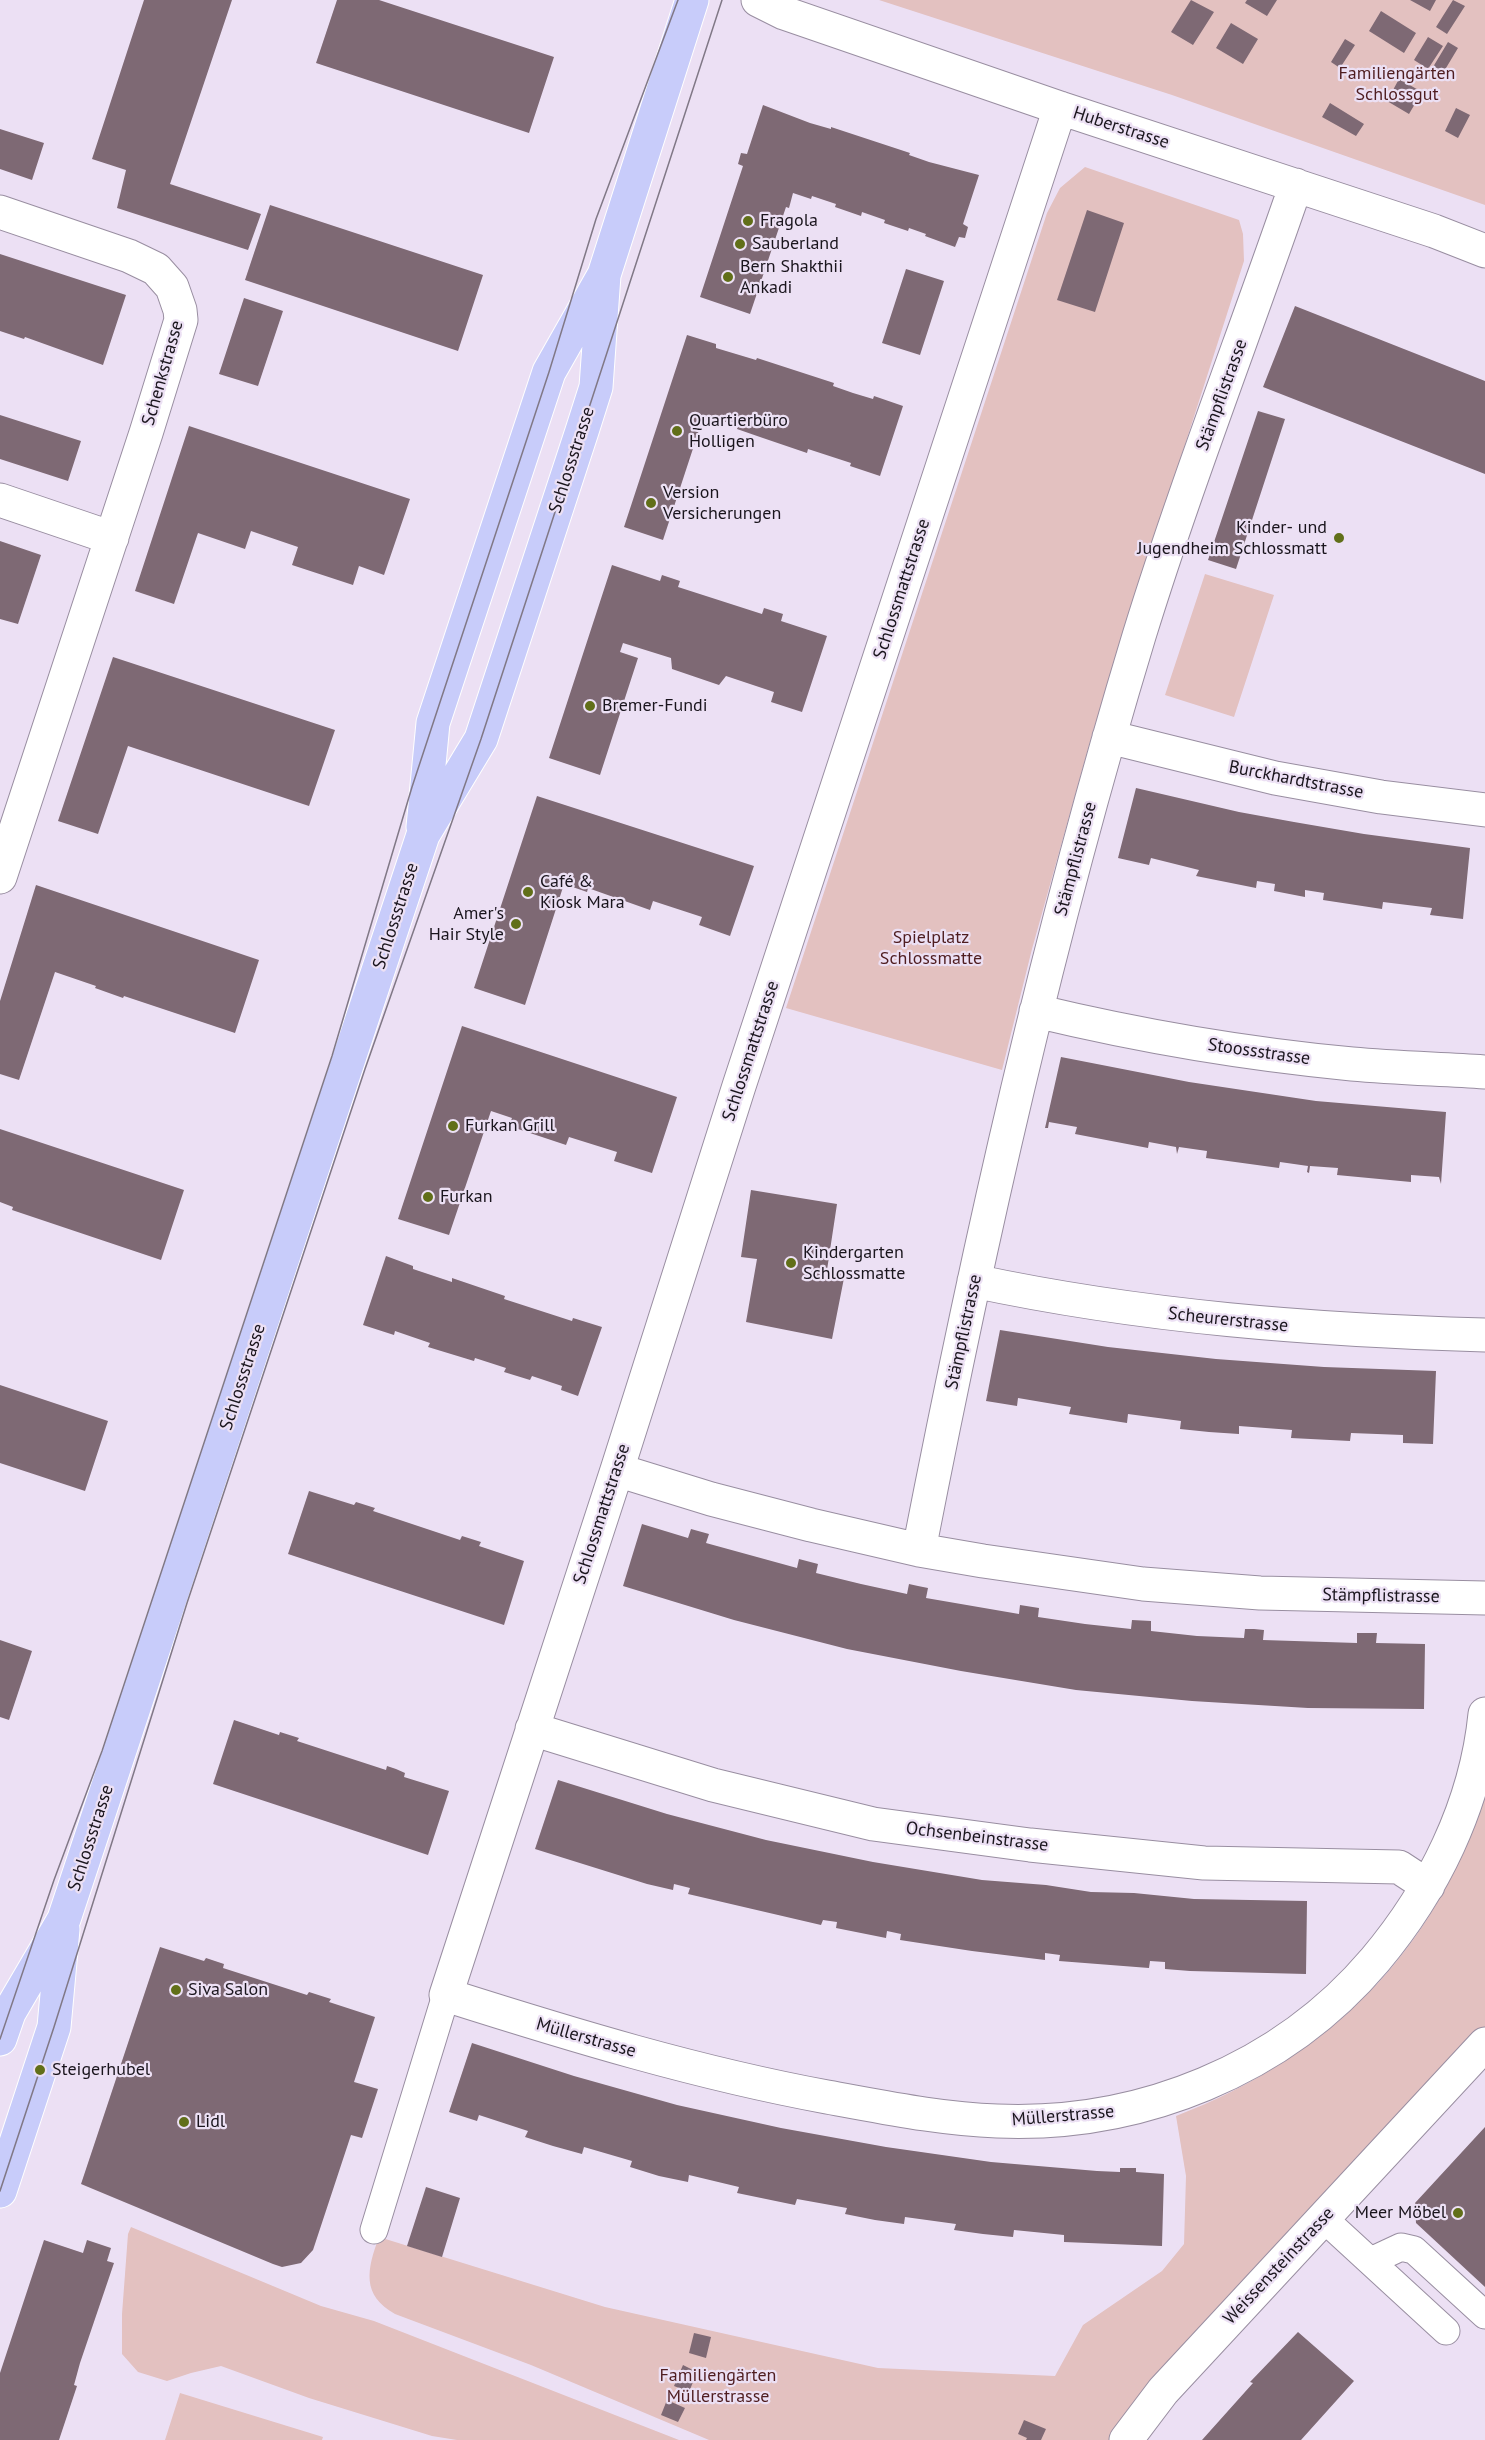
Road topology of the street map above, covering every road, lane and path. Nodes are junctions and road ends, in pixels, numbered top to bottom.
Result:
1 (692, 0) edge
2 (758, 0) edge
3 (1060, 108) junction
4 (1296, 185) junction
5 (0, 212) edge
6 (1485, 250) edge
7 (604, 275) junction
8 (0, 500) edge
9 (112, 538) junction
10 (1109, 737) junction
11 (13, 793) edge
12 (1485, 810) edge
13 (423, 835) junction
14 (0, 877) edge
15 (1036, 1011) junction
16 (1485, 1072) edge
17 (974, 1281) junction
18 (1485, 1335) edge
19 (617, 1470) junction
20 (919, 1550) junction
21 (1485, 1598) edge
22 (1485, 1714) edge
23 (532, 1729) junction
24 (1428, 1886) junction
25 (64, 1919) junction
26 (446, 1995) junction
27 (0, 2039) edge
28 (1485, 2044) edge
29 (0, 2192) edge
30 (1323, 2218) junction
31 (374, 2230) dead end
32 (1371, 2261) junction
33 (1485, 2315) edge
34 (1446, 2331) dead end
35 (1126, 2440) edge

1 - 7 main road, Schlossstrasse
2 - 3 street, Huberstrasse
3 - 4 street, Huberstrasse
3 - 19 street, Schlossmattstrasse
4 - 6 street, Huberstrasse
4 - 10 street, Stämpflistrasse
5 - 9 street, Schenkstrasse
7 - 13 main road, Schlossstrasse
7 - 13 main road, Schlossstrasse
8 - 9 street
9 - 11 street, Schenkstrasse
10 - 12 street, Burckhardtstrasse
10 - 15 street, Stämpflistrasse
11 - 14 street, Schenkstrasse
13 - 25 main road, Schlossstrasse
15 - 16 street, Stoossstrasse
15 - 17 street, Stämpflistrasse
17 - 18 street, Scheurerstrasse
17 - 20 street, Stämpflistrasse
19 - 20 street, Stämpflistrasse
19 - 23 street, Schlossmattstrasse
20 - 21 street, Stämpflistrasse
22 - 24 street, Müllerstrasse
23 - 24 street, Ochsenbeinstrasse
23 - 26 street, Schlossmattstrasse
24 - 26 street, Müllerstrasse
25 - 27 main road, Schlossstrasse
25 - 29 main road, Schlossstrasse
26 - 31 lane
28 - 30 street, Weissensteinstrasse
30 - 32 lane
30 - 35 street, Weissensteinstrasse
32 - 33 lane
32 - 34 lane

